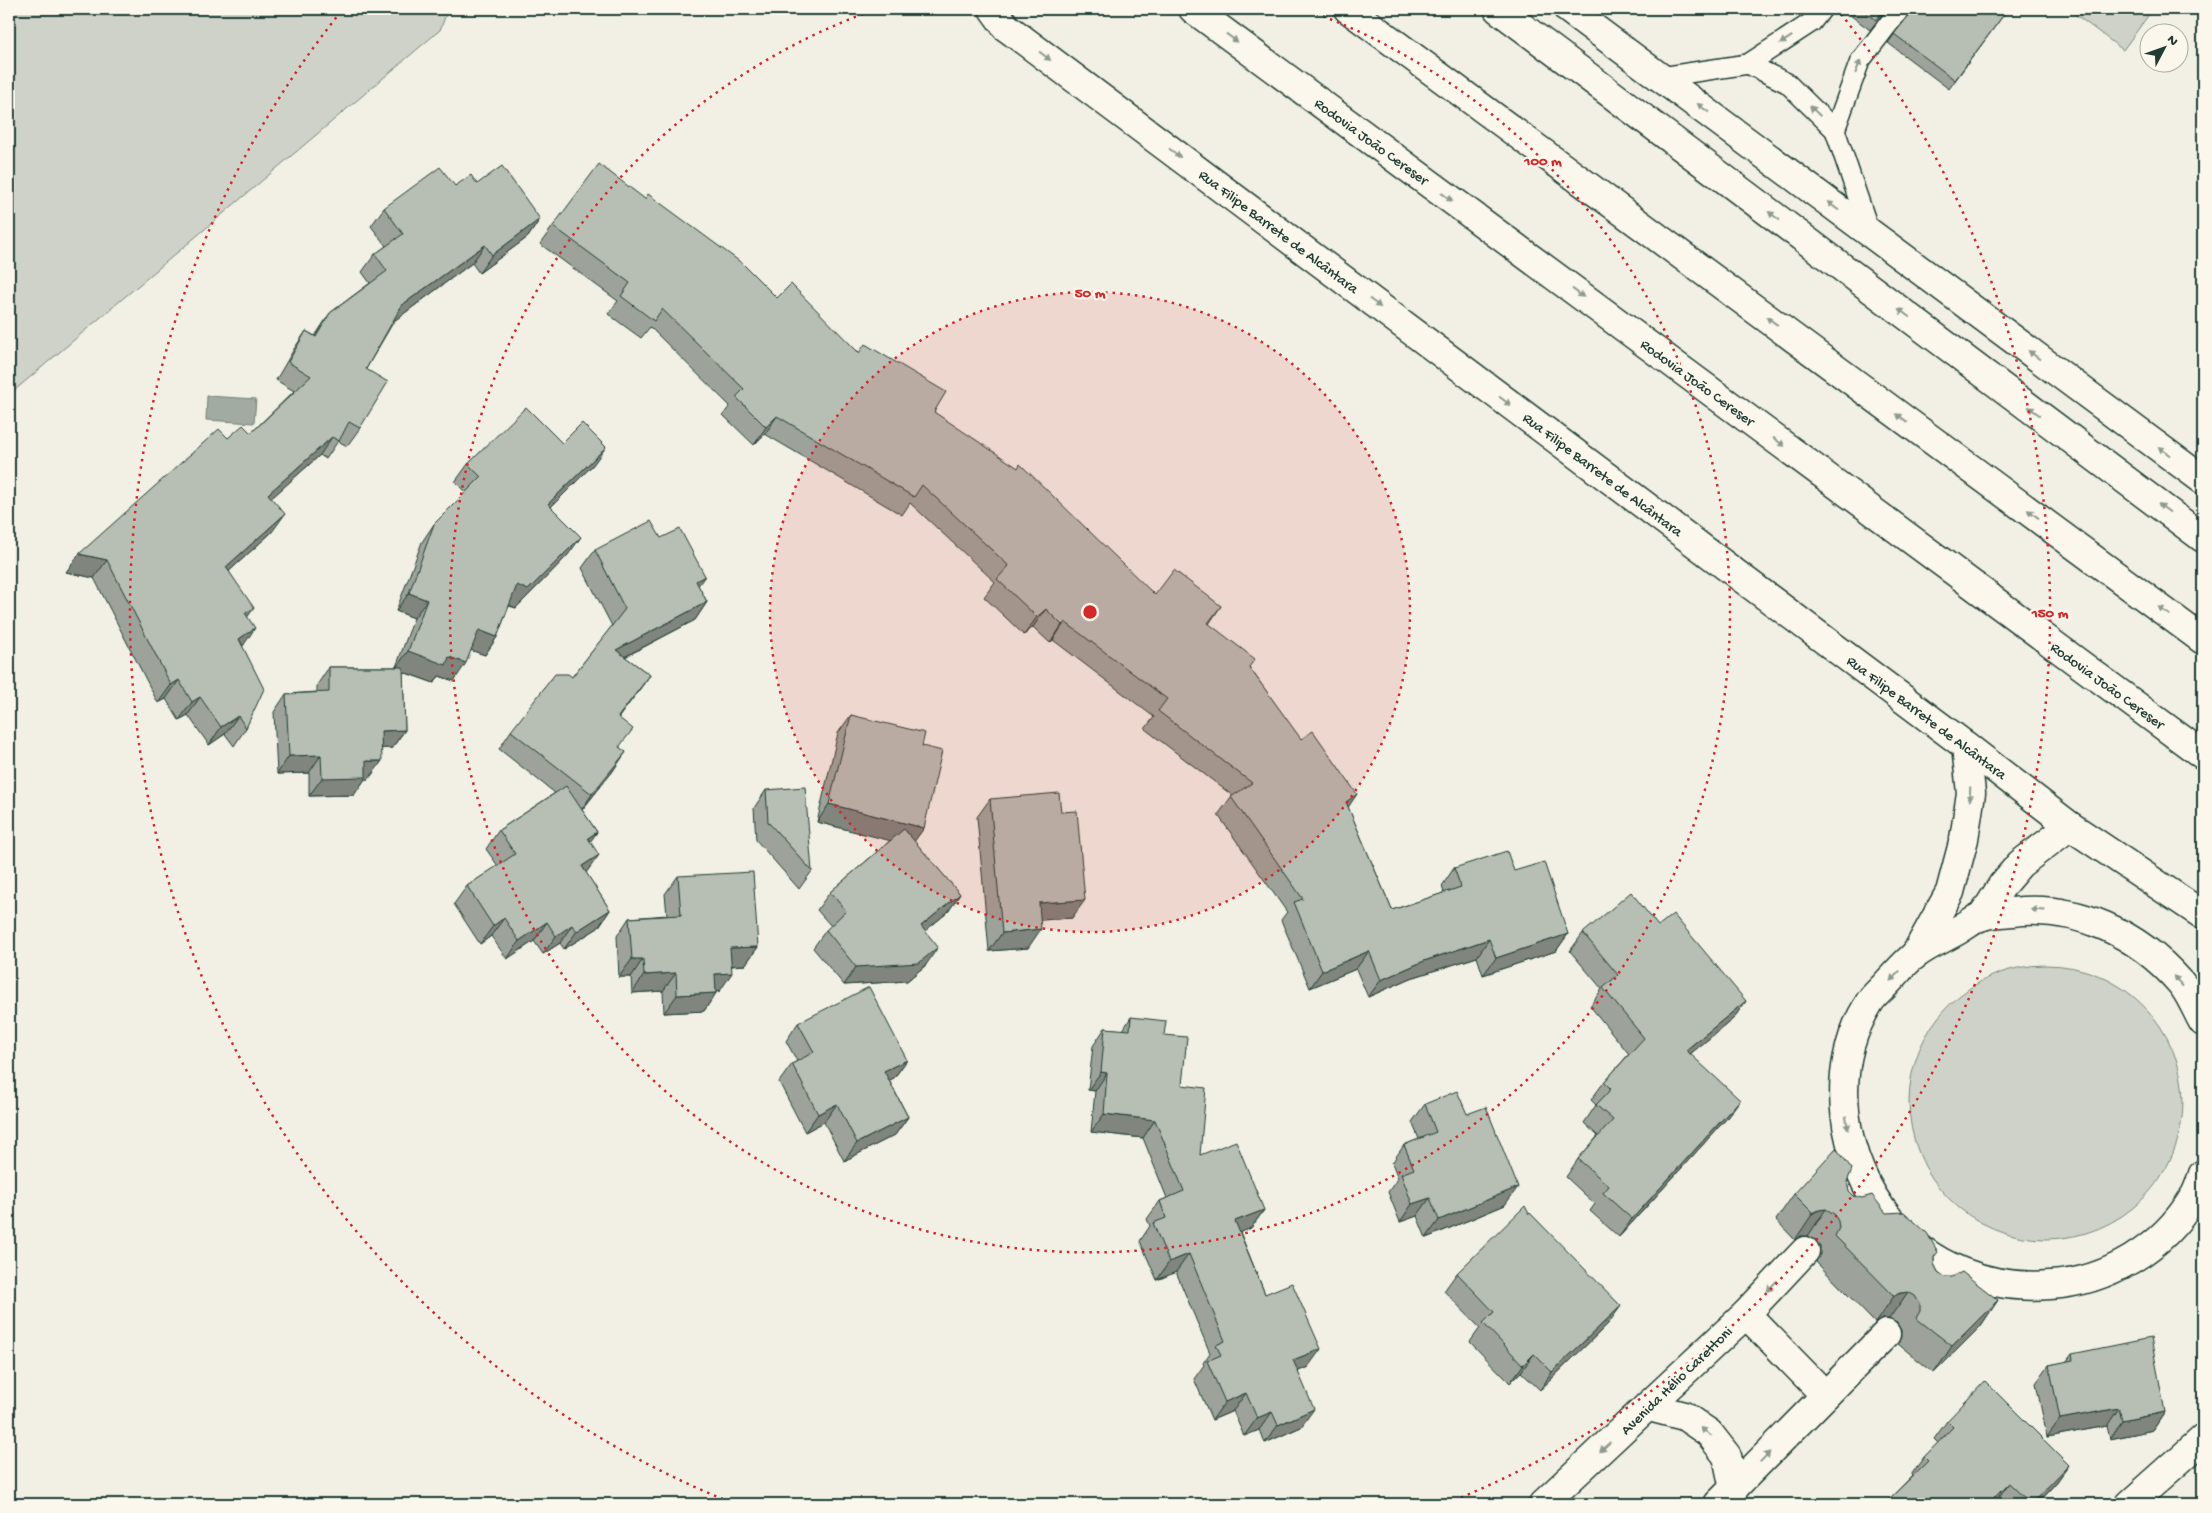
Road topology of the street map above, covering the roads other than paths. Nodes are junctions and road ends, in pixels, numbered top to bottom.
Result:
1 (1193, 9) edge
2 (1348, 9) edge
3 (1498, 9) edge
4 (1568, 9) edge
5 (1822, 9) edge
6 (1900, 9) edge
7 (1000, 18) edge
8 (1748, 64) junction
9 (1661, 78) junction
10 (1835, 130) junction
11 (1870, 233) junction
12 (2203, 480) edge
13 (2203, 538) edge
14 (2203, 640) edge
15 (1966, 746) junction
16 (2203, 755) edge
17 (2070, 826) junction
18 (2203, 915) edge
19 (1983, 916) junction
20 (1914, 956) junction
21 (2203, 1022) edge
22 (2200, 1188) edge
23 (1805, 1251) dead end
24 (1952, 1269) junction
25 (1931, 1288) edge
26 (1746, 1314) junction
27 (1886, 1334) dead end
28 (1825, 1395) junction
29 (1649, 1407) junction
30 (2203, 1439) edge
31 (1726, 1496) edge
32 (1543, 1504) edge
33 (2130, 1504) edge

1 -> 16 main road, Rodovia João Cereser
14 -> 2 main road
13 -> 3 main road
4 - 9 main road
5 -> 8 lane
10 -> 6 lane
7 -> 15 main road, Rua Filipe Barrete de Alcântara
8 - 9 lane
10 -> 8 lane
11 -> 9 main road
10 - 11 lane
12 -> 11 main road
15 - 17 main road, Rua Filipe Barrete de Alcântara
15 -> 20 main road
17 - 18 main road, Rua Filipe Barrete de Alcântara
17 - 19 main road
19 - 20 main road
21 -> 19 main road
20 -> 24 main road
22 - 24 main road
23 -> 26 main road, Avenida Hélio Carettoni
24 - 25 main road
26 - 28 main road
26 - 29 main road, Avenida Hélio Carettoni
27 - 28 main road
31 -> 28 main road
31 -> 29 main road
29 -> 32 main road, Avenida Hélio Carettoni
30 - 33 main road

